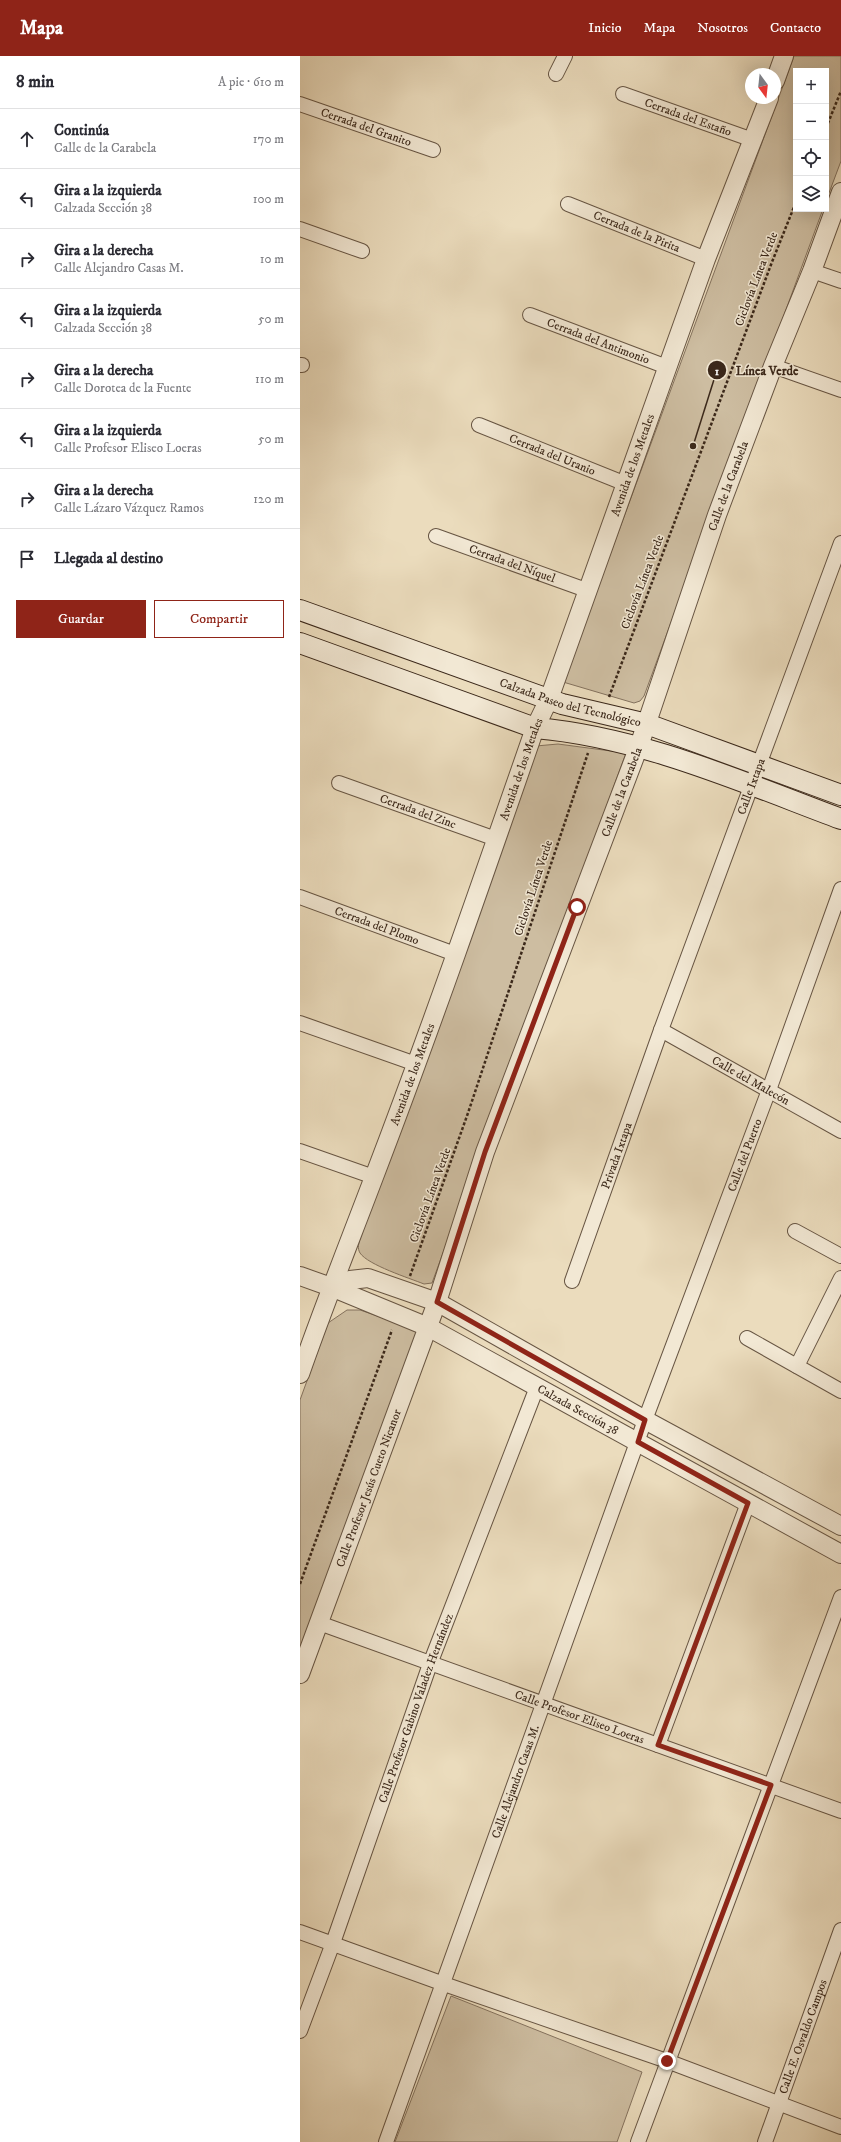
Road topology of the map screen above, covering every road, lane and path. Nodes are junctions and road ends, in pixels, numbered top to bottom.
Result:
1 (565, 56) edge
2 (784, 56) edge
3 (780, 68) edge
4 (556, 74) dead end
5 (841, 92) edge
6 (623, 94) dead end
7 (300, 104) edge
8 (767, 104) edge
9 (829, 121) edge
10 (753, 140) junction
11 (433, 150) dead end
12 (841, 192) edge
13 (568, 204) dead end
14 (793, 210) edge
15 (300, 229) edge
16 (362, 251) dead end
17 (706, 259) junction
18 (812, 271) junction
19 (841, 281) edge
20 (530, 315) dead end
21 (772, 366) junction
22 (667, 367) junction
23 (841, 390) edge
24 (479, 425) dead end
25 (626, 484) junction
26 (436, 536) dead end
27 (841, 543) edge
28 (589, 591) junction
29 (307, 612) edge
30 (301, 644) edge
31 (549, 698) junction
32 (603, 713) junction
33 (647, 724) junction
34 (535, 728) junction
35 (594, 738) junction
36 (639, 746) junction
37 (760, 765) junction
38 (339, 783) dead end
39 (752, 786) junction
40 (841, 796) edge
41 (841, 819) edge
42 (496, 839) junction
43 (841, 889) edge
44 (300, 897) edge
45 (455, 954) junction
46 (300, 1023) edge
47 (661, 1030) junction
48 (416, 1064) junction
49 (769, 1090) junction
50 (841, 1131) edge
51 (300, 1151) edge
52 (374, 1177) junction
53 (795, 1231) dead end
54 (841, 1256) edge
55 (300, 1276) edge
56 (841, 1278) edge
57 (572, 1281) dead end
58 (331, 1287) junction
59 (406, 1290) junction
60 (437, 1302) junction
61 (398, 1315) junction
62 (428, 1327) junction
63 (747, 1338) dead end
64 (797, 1366) junction
65 (300, 1374) edge
66 (537, 1387) junction
67 (841, 1392) edge
68 (645, 1420) junction
69 (638, 1442) junction
70 (748, 1503) junction
71 (841, 1526) edge
72 (841, 1554) edge
73 (300, 1584) edge
74 (841, 1598) edge
75 (319, 1622) junction
76 (430, 1664) junction
77 (300, 1674) edge
78 (543, 1704) junction
79 (658, 1745) junction
80 (771, 1785) junction
81 (841, 1811) edge
82 (841, 1930) edge
83 (300, 1932) edge
84 (333, 1943) junction
85 (444, 1984) junction
86 (300, 2031) edge
87 (667, 2061) junction
88 (778, 2104) junction
89 (841, 2127) edge
90 (386, 2142) edge
91 (638, 2142) edge
92 (765, 2142) edge

1 - 4 street
2 - 3 street
5 - 9 path
6 - 10 street, Cerrada del Estaño
7 - 11 street, Cerrada del Granito
8 - 10 street, Avenida de los Metales
10 - 17 street, Avenida de los Metales
12 - 18 street, Calle de la Carabela
13 - 17 street, Cerrada de la Pirita
14 - 32 path, Ciclovía Línea Verde
15 - 16 street
17 - 22 street, Avenida de los Metales
18 - 19 street
18 - 21 street, Calle de la Carabela
20 - 22 street, Cerrada del Antimonio
21 - 23 street
21 - 33 street, Calle de la Carabela
22 - 25 street, Avenida de los Metales
24 - 25 street, Cerrada del Uranio
25 - 28 street, Avenida de los Metales
26 - 28 street, Cerrada del Níquel
27 - 37 street, Calle Ixtapa
28 - 31 street, Avenida de los Metales
29 - 30 main road
29 - 31 main road, Calzada Paseo del Tecnológico
30 - 34 main road
31 - 32 main road, Calzada Paseo del Tecnológico
31 - 34 street, Avenida de los Metales
32 - 33 main road, Calzada Paseo del Tecnológico
33 - 36 street, Calle de la Carabela
33 - 37 main road, Calzada Paseo del Tecnológico
34 - 35 main road
34 - 42 street, Avenida de los Metales
35 - 36 main road
35 - 59 path, Ciclovía Línea Verde
36 - 39 main road
36 - 60 street, Calle de la Carabela
37 - 39 street, Calle Ixtapa
37 - 40 main road, Calzada Paseo del Tecnológico
38 - 42 street, Cerrada del Zinc
39 - 41 main road
39 - 47 street, Calle Ixtapa
42 - 45 street, Avenida de los Metales
43 - 49 street, Calle del Puerto
44 - 45 street, Cerrada del Plomo
45 - 48 street, Avenida de los Metales
46 - 48 street
47 - 49 street, Calle del Malecón
47 - 57 street, Privada Ixtapa
48 - 52 street, Avenida de los Metales
49 - 50 street, Calle del Malecón
49 - 68 street, Calle del Puerto
51 - 52 street
52 - 58 street, Avenida de los Metales
53 - 54 street
55 - 58 street, Calzada Sección 38
56 - 64 street
58 - 59 street, Calzada Sección 38
58 - 61 street, Calzada Sección 38
58 - 65 street, Avenida de los Metales
59 - 60 street, Calzada Sección 38
60 - 62 street, Calle Profesor Jesús Cueto Nicanor
60 - 68 street, Calzada Sección 38
61 - 62 street, Calzada Sección 38
61 - 73 path
62 - 66 street, Calzada Sección 38
62 - 75 street, Calle Profesor Jesús Cueto Nicanor
63 - 64 street
64 - 67 street
66 - 69 street, Calzada Sección 38
66 - 76 street, Calle Profesor Gabino Valadez Hernández
68 - 69 street, Calle Alejandro Casas M.
68 - 71 street, Calzada Sección 38
69 - 70 street, Calzada Sección 38
69 - 78 street, Calle Alejandro Casas M.
70 - 72 street, Calzada Sección 38
70 - 79 street
74 - 80 street
75 - 76 street, Calle Profesor Eliseo Loeras
75 - 77 street, Calle Profesor Jesús Cueto Nicanor
76 - 78 street, Calle Profesor Eliseo Loeras
76 - 84 street, Calle Profesor Gabino Valadez Hernández
78 - 79 street, Calle Profesor Eliseo Loeras
78 - 85 street, Calle Alejandro Casas M.
79 - 80 street, Calle Profesor Eliseo Loeras
80 - 81 street, Calle Profesor Eliseo Loeras
80 - 87 street
82 - 88 street, Calle E. Osvaldo Campos
83 - 84 street
84 - 85 street
84 - 86 street, Calle Profesor Gabino Valadez Hernández
85 - 87 street
85 - 90 street, Calle Alejandro Casas M.
87 - 88 street
87 - 91 street
88 - 89 street
88 - 92 street, Calle E. Osvaldo Campos

